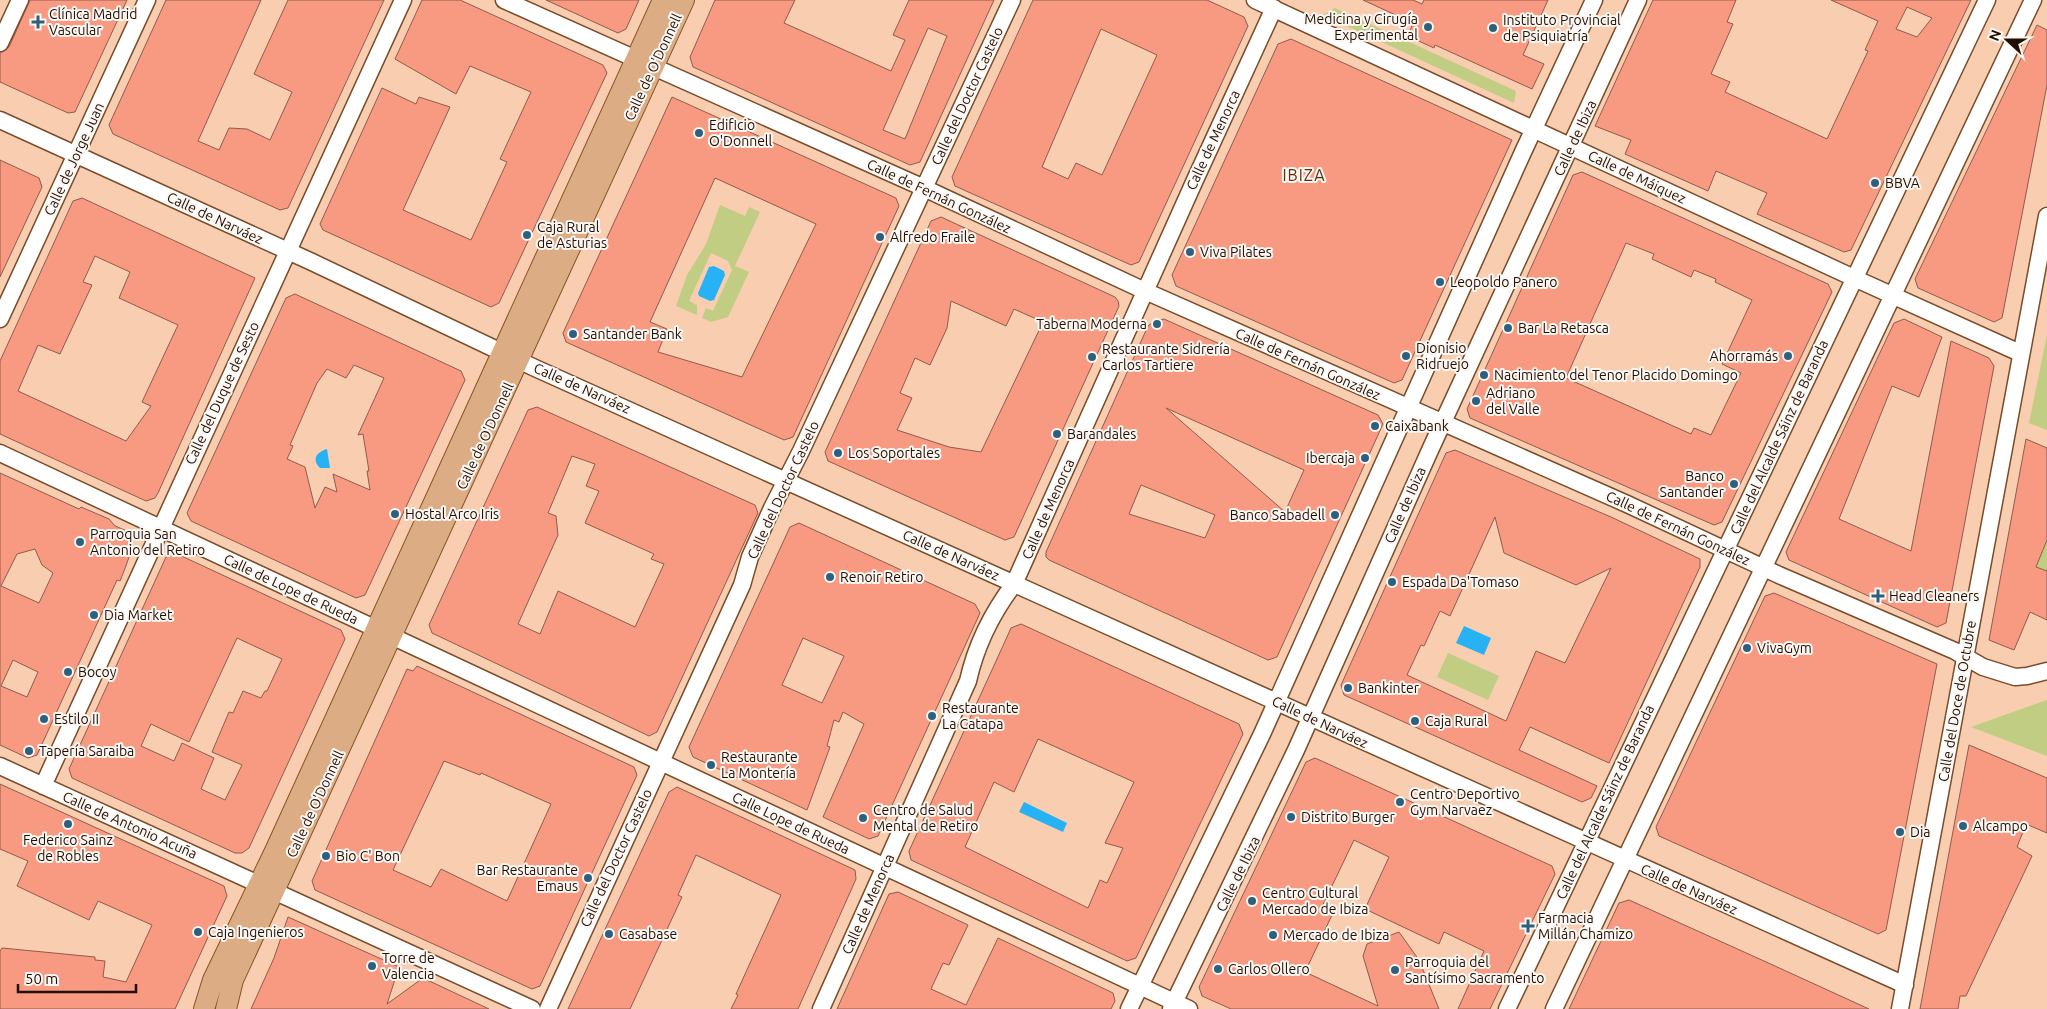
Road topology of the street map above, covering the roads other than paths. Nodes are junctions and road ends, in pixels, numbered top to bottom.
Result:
1 (20, 0) edge
2 (148, 0) edge
3 (403, 0) edge
4 (504, 0) edge
5 (663, 0) edge
6 (684, 0) edge
7 (1012, 0) edge
8 (1256, 0) edge
9 (1594, 0) edge
10 (1638, 0) edge
11 (1986, 0) edge
12 (2033, 0) edge
13 (1274, 8) junction
14 (0, 43) edge
15 (644, 63) junction
16 (0, 120) edge
17 (1533, 129) junction
18 (1572, 147) junction
19 (76, 154) junction
20 (924, 188) junction
21 (2047, 216) edge
22 (287, 251) junction
23 (1854, 278) junction
24 (1145, 292) junction
25 (1893, 295) junction
26 (0, 319) edge
27 (2020, 353) junction
28 (511, 355) junction
29 (1408, 408) junction
30 (1442, 423) junction
31 (0, 453) edge
32 (786, 480) junction
33 (160, 528) junction
34 (1726, 549) junction
35 (1765, 568) junction
36 (1014, 584) junction
37 (384, 633) junction
38 (1965, 656) junction
39 (2047, 671) edge
40 (1276, 701) junction
41 (1310, 717) junction
42 (660, 762) junction
43 (0, 766) edge
44 (43, 786) junction
45 (1586, 842) junction
46 (1625, 860) junction
47 (885, 867) junction
48 (267, 888) junction
49 (1905, 985) junction
50 (1140, 986) junction
51 (1178, 1007) edge
52 (204, 1009) edge
53 (226, 1009) edge
54 (532, 1009) edge
55 (548, 1009) edge
56 (821, 1009) edge
57 (1129, 1009) edge
58 (1507, 1009) edge
59 (1554, 1009) edge
60 (1900, 1009) edge

1 - 14 street
2 - 19 street, Calle de Jorge Juan
3 - 22 street, Calle del Duque de Sesto
4 - 15 street, Calle de Fernán González
5 - 15 main road, Calle de O'Donnell
6 - 15 main road, Calle de O'Donnell
7 - 20 street, Calle del Doctor Castelo
8 - 13 street, Calle de Máiquez
9 - 17 street
10 - 18 street, Calle de Ibiza
11 - 23 street, Calle del Alcalde Sáinz de Baranda
12 - 25 street
13 - 17 street, Calle de Máiquez
13 - 24 street, Calle de Menorca
15 - 20 street, Calle de Fernán González
15 - 28 main road, Calle de O'Donnell
16 - 19 street, Calle de Narváez
17 - 18 street, Calle de Máiquez
17 - 29 street
18 - 23 street, Calle de Máiquez
18 - 30 street, Calle de Ibiza
19 - 22 street, Calle de Narváez
19 - 26 street, Calle de Jorge Juan
20 - 24 street, Calle de Fernán González
20 - 32 street, Calle del Doctor Castelo
21 - 27 street, Calle del Doce de Octubre
22 - 28 street, Calle de Narváez
22 - 33 street, Calle del Duque de Sesto
23 - 25 street, Calle de Máiquez
23 - 34 street, Calle del Alcalde Sáinz de Baranda
24 - 29 street, Calle de Fernán González
24 - 36 street, Calle de Menorca
25 - 27 street, Calle de Máiquez
25 - 35 street
27 - 38 street, Calle del Doce de Octubre
28 - 32 street, Calle de Narváez
28 - 37 main road, Calle de O'Donnell
29 - 30 street, Calle de Fernán González
29 - 40 street
30 - 34 street, Calle de Fernán González
30 - 41 street, Calle de Ibiza
31 - 33 street, Calle de Lope de Rueda
32 - 36 street, Calle de Narváez
32 - 42 street, Calle del Doctor Castelo
33 - 37 street, Calle de Lope de Rueda
33 - 44 street, Calle del Duque de Sesto
34 - 35 street, Calle de Fernán González
34 - 45 street, Calle del Alcalde Sáinz de Baranda
35 - 38 street, Calle de Fernán González
35 - 46 street
36 - 40 street, Calle de Narváez
36 - 47 street, Calle de Menorca
37 - 42 street, Calle Lope de Rueda
37 - 48 main road, Calle de O'Donnell
38 - 39 street, Calle de Fernán González
38 - 49 street, Calle del Doce de Octubre
40 - 41 street, Calle de Narváez
40 - 50 street
41 - 45 street, Calle de Narváez
41 - 51 street, Calle de Ibiza
42 - 47 street, Calle Lope de Rueda
42 - 55 street, Calle del Doctor Castelo
43 - 44 street, Calle de Antonio Acuña
44 - 48 street, Calle de Antonio Acuña
45 - 46 street, Calle de Narváez
45 - 58 street, Calle del Alcalde Sáinz de Baranda
46 - 49 street, Calle de Narváez
46 - 59 street
47 - 50 street, Calle Lope de Rueda
47 - 56 street, Calle de Menorca
48 - 52 main road, Calle de O'Donnell
48 - 53 main road, Calle de O'Donnell
48 - 54 street, Calle de Antonio Acuña
49 - 60 street, Calle del Doce de Octubre
50 - 51 street, Calle Lope de Rueda
50 - 57 street

